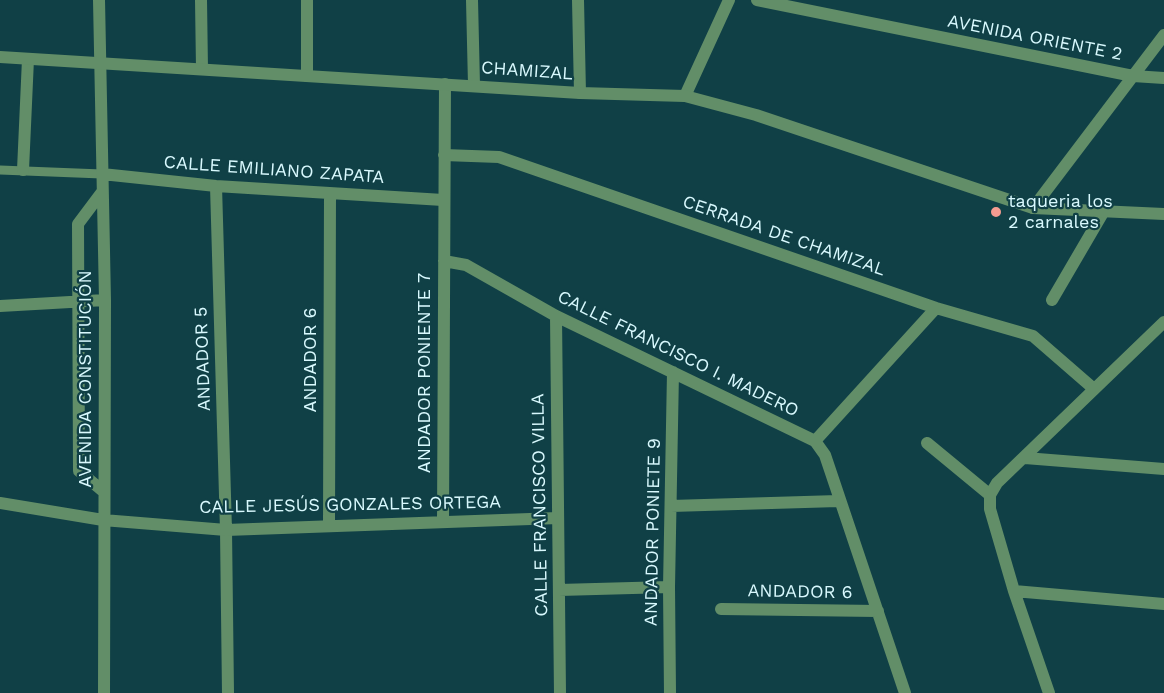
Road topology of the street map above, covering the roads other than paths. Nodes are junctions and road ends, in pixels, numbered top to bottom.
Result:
1 (99, 0) edge
2 (201, 0) edge
3 (307, 0) edge
4 (472, 0) edge
5 (578, 0) edge
6 (729, 0) edge
7 (757, 0) edge
8 (1164, 35) edge
9 (0, 57) edge
10 (28, 59) junction
11 (101, 64) junction
12 (202, 69) junction
13 (307, 76) junction
14 (1132, 76) junction
15 (1164, 78) edge
16 (445, 84) junction
17 (474, 85) junction
18 (580, 93) junction
19 (685, 96) junction
20 (444, 155) junction
21 (0, 170) edge
22 (23, 170) junction
23 (102, 174) junction
24 (216, 186) junction
25 (102, 192) junction
26 (330, 194) junction
27 (443, 200) junction
28 (1034, 208) junction
29 (1104, 211) junction
30 (1164, 214) edge
31 (444, 261) junction
32 (105, 300) junction
33 (1052, 300) dead end
34 (78, 302) junction
35 (0, 306) edge
36 (936, 308) junction
37 (556, 316) junction
38 (1164, 322) edge
39 (1148, 338) junction
40 (1164, 339) edge
41 (674, 372) junction
42 (1094, 389) junction
43 (815, 441) junction
44 (927, 443) dead end
45 (1024, 458) junction
46 (1164, 469) edge
47 (104, 492) junction
48 (990, 495) junction
49 (838, 501) junction
50 (0, 503) edge
51 (670, 506) junction
52 (558, 518) junction
53 (103, 520) junction
54 (443, 521) junction
55 (329, 526) junction
56 (226, 530) junction
57 (669, 587) junction
58 (559, 590) junction
59 (1014, 591) junction
60 (1164, 604) edge
61 (722, 609) dead end
62 (878, 611) junction
63 (104, 693) edge
64 (228, 693) edge
65 (560, 693) edge
66 (670, 693) edge
67 (905, 693) edge
68 (1049, 693) edge

1 - 11 street, AVENIDA CONSTITUCIÓN
2 - 12 street
3 - 13 street
4 - 17 street
5 - 18 street
6 - 19 street
7 - 14 street, AVENIDA ORIENTE 2
8 - 14 street
9 - 10 street, CHAMIZAL
10 - 11 street, CHAMIZAL
10 - 22 street
11 - 12 street, CHAMIZAL
11 - 23 street, AVENIDA CONSTITUCIÓN
12 - 13 street, CHAMIZAL
13 - 16 street, CHAMIZAL
14 - 15 street, AVENIDA ORIENTE 2
14 - 28 street
16 - 17 street, CHAMIZAL
16 - 20 street
17 - 18 street, CHAMIZAL
18 - 19 street, CHAMIZAL
19 - 28 street, CHAMIZAL
20 - 27 street
20 - 36 street, CERRADA DE CHAMIZAL
21 - 22 lane
22 - 23 lane
23 - 24 street, CALLE EMILIANO ZAPATA
23 - 25 street, AVENIDA CONSTITUCIÓN
24 - 26 street, CALLE EMILIANO ZAPATA
24 - 56 street, ANDADOR 5
25 - 32 street, AVENIDA CONSTITUCIÓN
25 - 34 street
26 - 27 street, CALLE EMILIANO ZAPATA
26 - 55 street, ANDADOR 6
27 - 31 street
28 - 29 street, CHAMIZAL
29 - 30 street, CHAMIZAL
29 - 33 street
31 - 37 street, CALLE FRANCISCO I. MADERO
31 - 54 street, ANDADOR PONIENTE 7
32 - 34 street
32 - 47 street, AVENIDA CONSTITUCIÓN
34 - 35 street
34 - 47 street
36 - 42 street, CERRADA DE CHAMIZAL
36 - 43 street
37 - 41 street, CALLE FRANCISCO I. MADERO
37 - 52 street, CALLE FRANCISCO VILLA
38 - 39 street
39 - 40 street
39 - 42 street
41 - 43 street, CALLE FRANCISCO I. MADERO
41 - 51 street, ANDADOR PONIETE 9
42 - 45 street
43 - 49 street
44 - 48 street
45 - 46 street
45 - 48 street
47 - 53 street, AVENIDA CONSTITUCIÓN
48 - 59 street
49 - 51 street
49 - 62 street
50 - 53 street, CALLE JESÚS GONZALES ORTEGA
51 - 57 street, ANDADOR PONIETE 9
52 - 54 street, CALLE JESÚS GONZALES ORTEGA
52 - 58 street, CALLE FRANCISCO VILLA
53 - 56 street, CALLE JESÚS GONZALES ORTEGA
53 - 63 street, AVENIDA CONSTITUCIÓN
54 - 55 street, CALLE JESÚS GONZALES ORTEGA
55 - 56 street, CALLE JESÚS GONZALES ORTEGA
56 - 64 street, ANDADOR 5
57 - 58 street
57 - 66 street, ANDADOR PONIETE 9
58 - 65 street, CALLE FRANCISCO VILLA
59 - 60 street
59 - 68 street
61 - 62 street, ANDADOR 6
62 - 67 street

